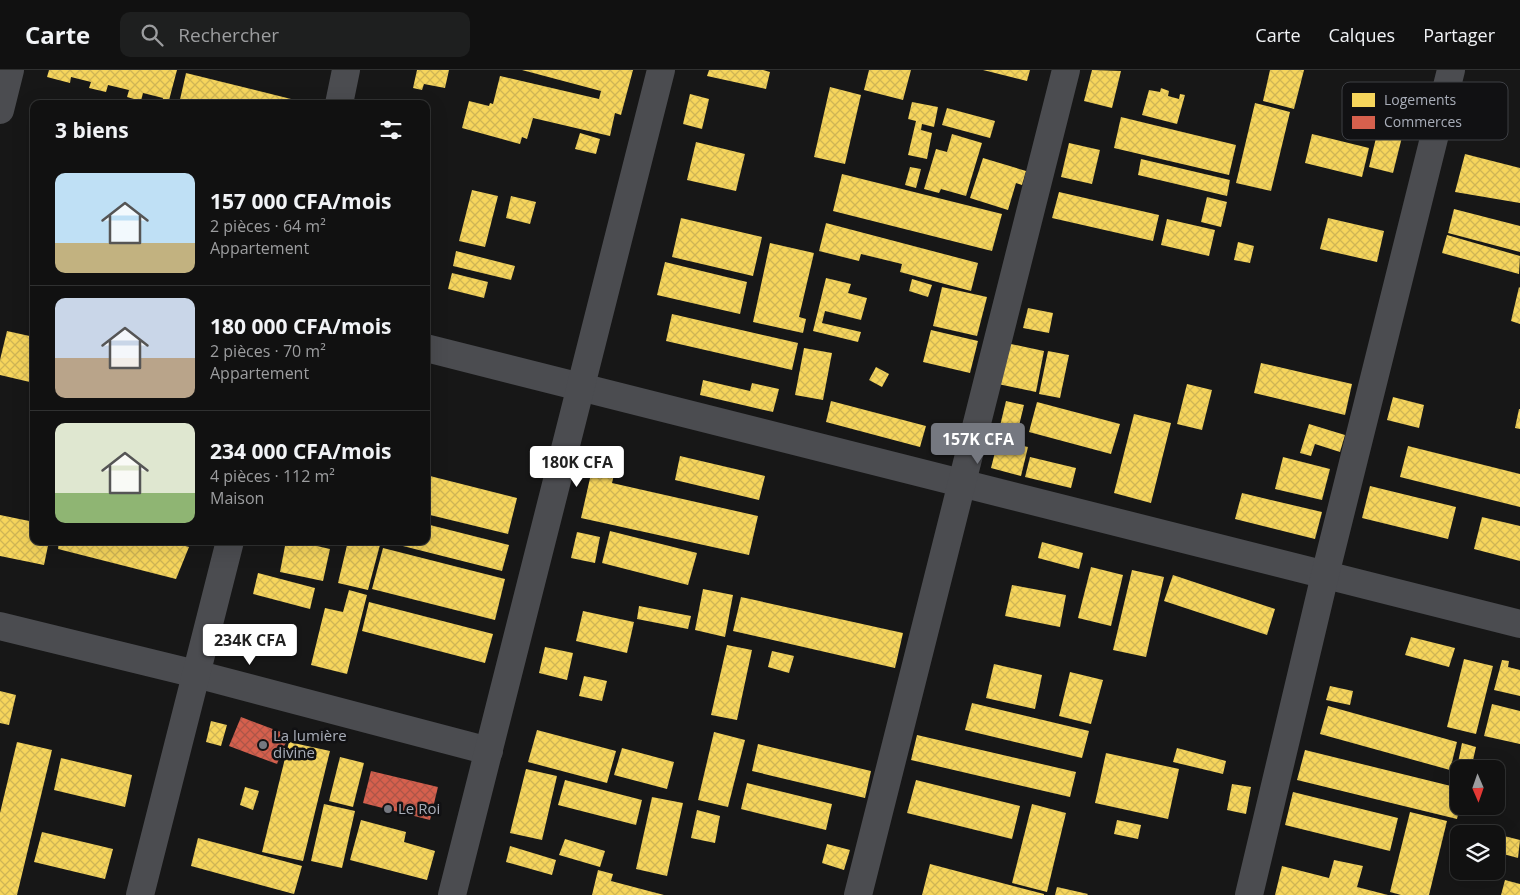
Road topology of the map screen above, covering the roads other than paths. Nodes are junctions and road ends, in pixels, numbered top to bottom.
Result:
1 (10, 70) edge
2 (346, 70) edge
3 (661, 70) edge
4 (1066, 70) edge
5 (340, 100) edge
6 (0, 110) edge
7 (1434, 140) edge
8 (430, 349) edge
9 (581, 387) junction
10 (961, 483) junction
11 (229, 545) edge
12 (1325, 575) junction
13 (1520, 624) edge
14 (0, 626) edge
15 (196, 674) junction
16 (489, 751) junction
17 (140, 895) edge
18 (452, 895) edge
19 (858, 895) edge
20 (1249, 895) edge

1 - 6 street
2 - 5 street
3 - 9 street
4 - 10 street
7 - 12 street
8 - 9 street
9 - 10 street
9 - 16 street
10 - 12 street
10 - 19 street
11 - 15 street
12 - 13 street
12 - 20 street
14 - 15 street
15 - 16 street
15 - 17 street
16 - 18 street

